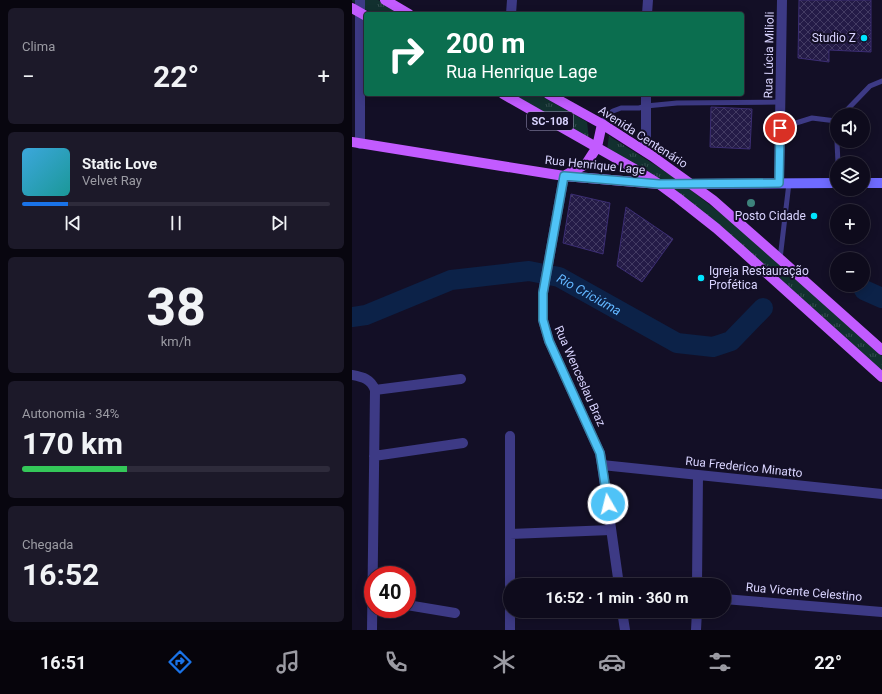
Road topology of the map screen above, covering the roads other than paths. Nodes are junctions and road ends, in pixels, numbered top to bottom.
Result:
1 (360, 0) edge
2 (385, 0) edge
3 (512, 0) edge
4 (648, 0) edge
5 (782, 0) edge
6 (359, 12) edge
7 (406, 12) edge
8 (512, 12) edge
9 (648, 12) edge
10 (882, 82) edge
11 (508, 96) edge
12 (552, 96) edge
13 (646, 96) edge
14 (781, 102) junction
15 (646, 106) junction
16 (849, 108) edge
17 (830, 120) edge
18 (602, 124) junction
19 (780, 128) junction
20 (356, 143) edge
21 (597, 147) junction
22 (646, 152) junction
23 (564, 176) junction
24 (784, 183) junction
25 (830, 183) edge
26 (870, 183) edge
27 (882, 183) edge
28 (659, 184) junction
29 (691, 184) junction
30 (780, 258) junction
31 (882, 350) edge
32 (352, 375) edge
33 (882, 377) edge
34 (461, 379) dead end
35 (375, 390) junction
36 (510, 436) dead end
37 (463, 443) dead end
38 (374, 456) junction
39 (602, 465) junction
40 (698, 475) junction
41 (882, 494) edge
42 (611, 530) junction
43 (510, 534) junction
44 (373, 566) edge
45 (510, 578) edge
46 (618, 578) edge
47 (697, 578) edge
48 (731, 600) edge
49 (416, 607) edge
50 (882, 612) edge
51 (455, 613) dead end
52 (372, 618) edge
53 (510, 618) edge
54 (623, 618) edge
55 (697, 618) edge
56 (372, 630) edge
57 (510, 630) edge
58 (625, 630) edge
59 (696, 630) edge

1 - 6 street
2 - 7 main road
3 - 8 street
4 - 9 street
5 - 14 street, Rua Lúcia Milioli
6 - 20 street
10 - 16 lane
11 - 21 main road, SC-108
12 - 18 main road, Avenida Centenário / SC-108
13 - 15 street
14 - 15 lane
14 - 19 street, Rua Lúcia Milioli
15 - 18 lane
15 - 22 street
17 - 19 lane
18 - 21 main road
18 - 22 main road, Avenida Centenário / SC-108
19 - 24 street, Rua Lúcia Milioli
20 - 23 main road, Rua Henrique Lage
21 - 23 main road
21 - 28 main road, SC-108
22 - 29 main road, Avenida Centenário / SC-108
23 - 28 main road, Rua Henrique Lage
23 - 39 street, Rua Wenceslau Braz
24 - 25 main road, Rua Henrique Lage
24 - 29 main road, Rua Henrique Lage
24 - 30 lane
26 - 27 main road
28 - 29 main road, Rua Henrique Lage
28 - 33 main road, SC-108
29 - 30 main road, Avenida Centenário / SC-108
30 - 31 main road, Avenida Centenário / SC-108
32 - 35 street
34 - 35 street
35 - 38 street
36 - 43 street
37 - 38 street
38 - 44 street
39 - 40 street, Rua Frederico Minatto
39 - 42 street, Rua Wenceslau Braz
40 - 41 street, Rua Frederico Minatto
40 - 47 street
42 - 43 street
42 - 46 street, Rua Wenceslau Braz
43 - 45 street
48 - 50 street, Rua Vicente Celestino
49 - 51 street
52 - 56 street
53 - 57 street
54 - 58 street
55 - 59 street

